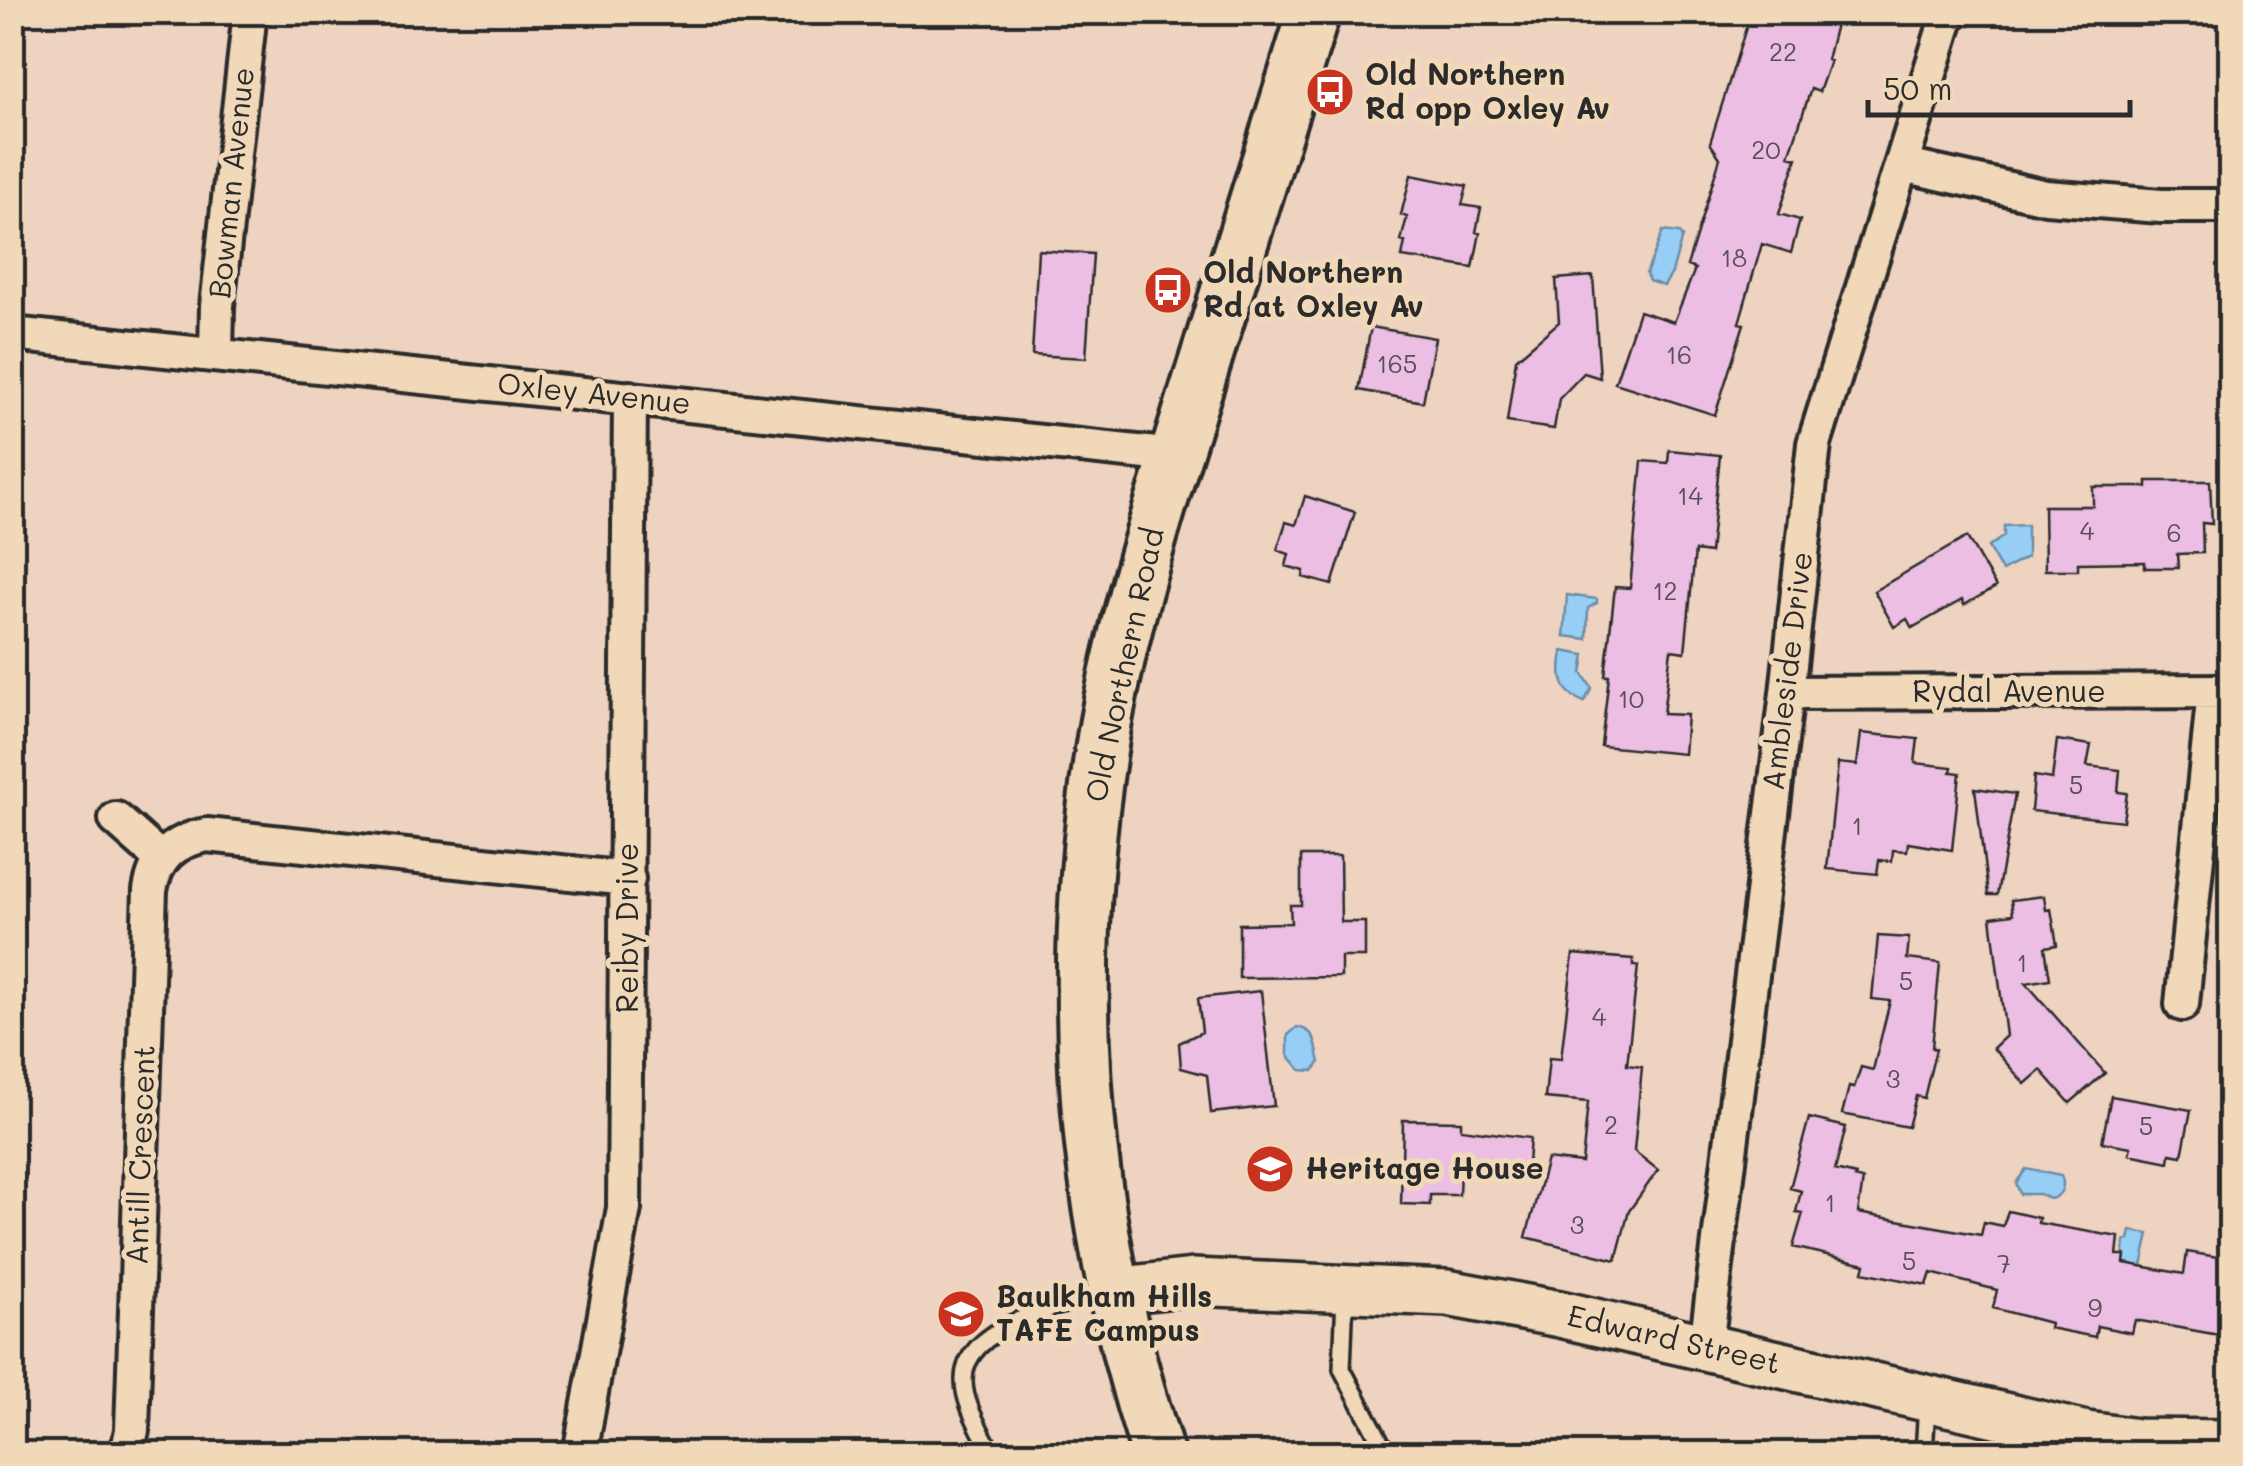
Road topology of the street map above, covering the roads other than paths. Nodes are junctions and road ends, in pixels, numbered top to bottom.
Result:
1 (250, 12) edge
2 (1314, 12) edge
3 (1949, 12) edge
4 (1902, 164) junction
5 (2230, 206) edge
6 (12, 334) edge
7 (216, 354) junction
8 (630, 398) junction
9 (1175, 456) junction
10 (2222, 691) edge
11 (1787, 692) junction
12 (116, 819) dead end
13 (161, 859) junction
14 (628, 879) junction
15 (2182, 1004) dead end
16 (1345, 1287) junction
17 (1113, 1291) junction
18 (1706, 1346) junction
19 (1927, 1399) junction
20 (2230, 1443) edge
21 (127, 1454) edge
22 (580, 1454) edge
23 (992, 1454) edge
24 (1158, 1454) edge
25 (1387, 1454) edge
26 (1924, 1454) edge

1 - 7 street, Bowman Avenue
2 - 9 main road, Old Northern Road
3 - 4 street, Ambleside Drive
4 - 5 street
4 - 11 street, Ambleside Drive
6 - 7 street, Oxley Avenue
7 - 8 street, Oxley Avenue
8 - 9 street, Oxley Avenue
8 - 14 street, Reiby Drive
9 - 17 main road, Old Northern Road
10 - 11 street, Rydal Avenue
10 - 15 street
11 - 18 street, Ambleside Drive
12 - 13 street
13 - 14 street
13 - 21 street, Antill Crescent
14 - 22 street, Reiby Drive
16 - 17 street, Edward Street
16 - 18 street, Edward Street
16 - 25 lane
17 - 23 lane
17 - 24 main road, Old Northern Road
18 - 19 street, Edward Street
19 - 20 street, Edward Street
19 - 26 lane

